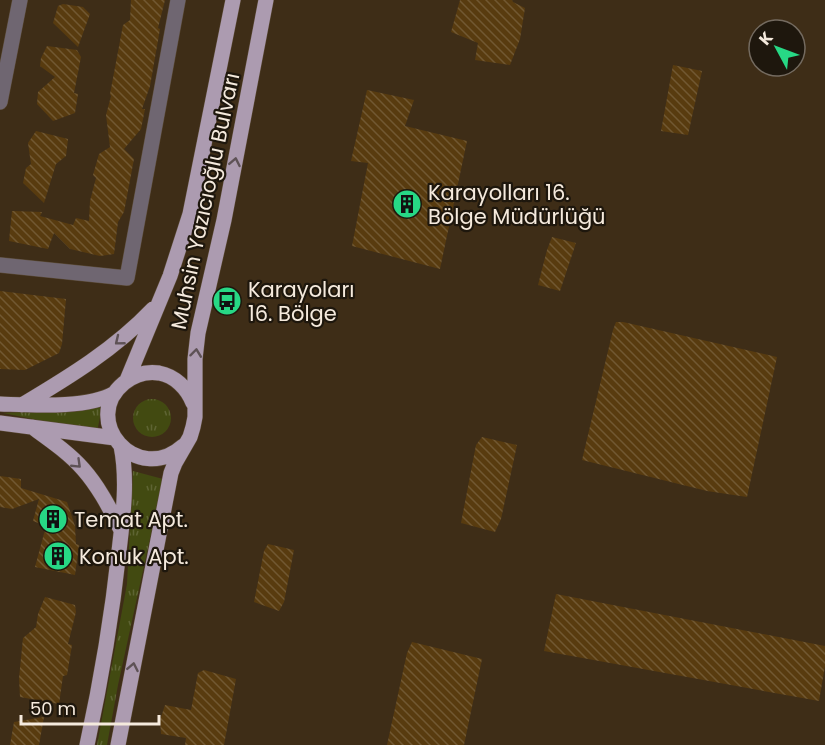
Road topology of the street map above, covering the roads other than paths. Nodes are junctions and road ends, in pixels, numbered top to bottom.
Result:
1 (20, 0) edge
2 (178, 0) edge
3 (232, 0) edge
4 (266, 0) edge
5 (0, 102) edge
6 (0, 265) edge
7 (161, 300) junction
8 (127, 381) junction
9 (115, 393) junction
10 (0, 404) edge
11 (22, 405) junction
12 (195, 411) junction
13 (0, 423) edge
14 (32, 427) junction
15 (187, 441) junction
16 (118, 442) junction
17 (121, 531) junction
18 (87, 745) edge
19 (118, 745) edge

1 - 5 street
2 - 6 street
3 - 7 main road, Muhsin Yazıcıoğlu Bulvarı
12 -> 4 main road, Muhsin Yazıcıoğlu Bulvarı
7 - 8 main road, Muhsin Yazıcıoğlu Bulvarı
7 -> 11 main road
8 - 9 main road, Muhsin Yazıcıoğlu Bulvarı
8 - 12 main road
9 - 11 main road
9 - 16 main road
10 - 11 main road
12 - 15 main road, Muhsin Yazıcıoğlu Bulvarı
13 - 14 main road
14 - 16 main road
14 -> 17 main road
15 - 16 main road
19 -> 15 main road, Muhsin Yazıcıoğlu Bulvarı
16 - 17 main road
17 - 18 main road

